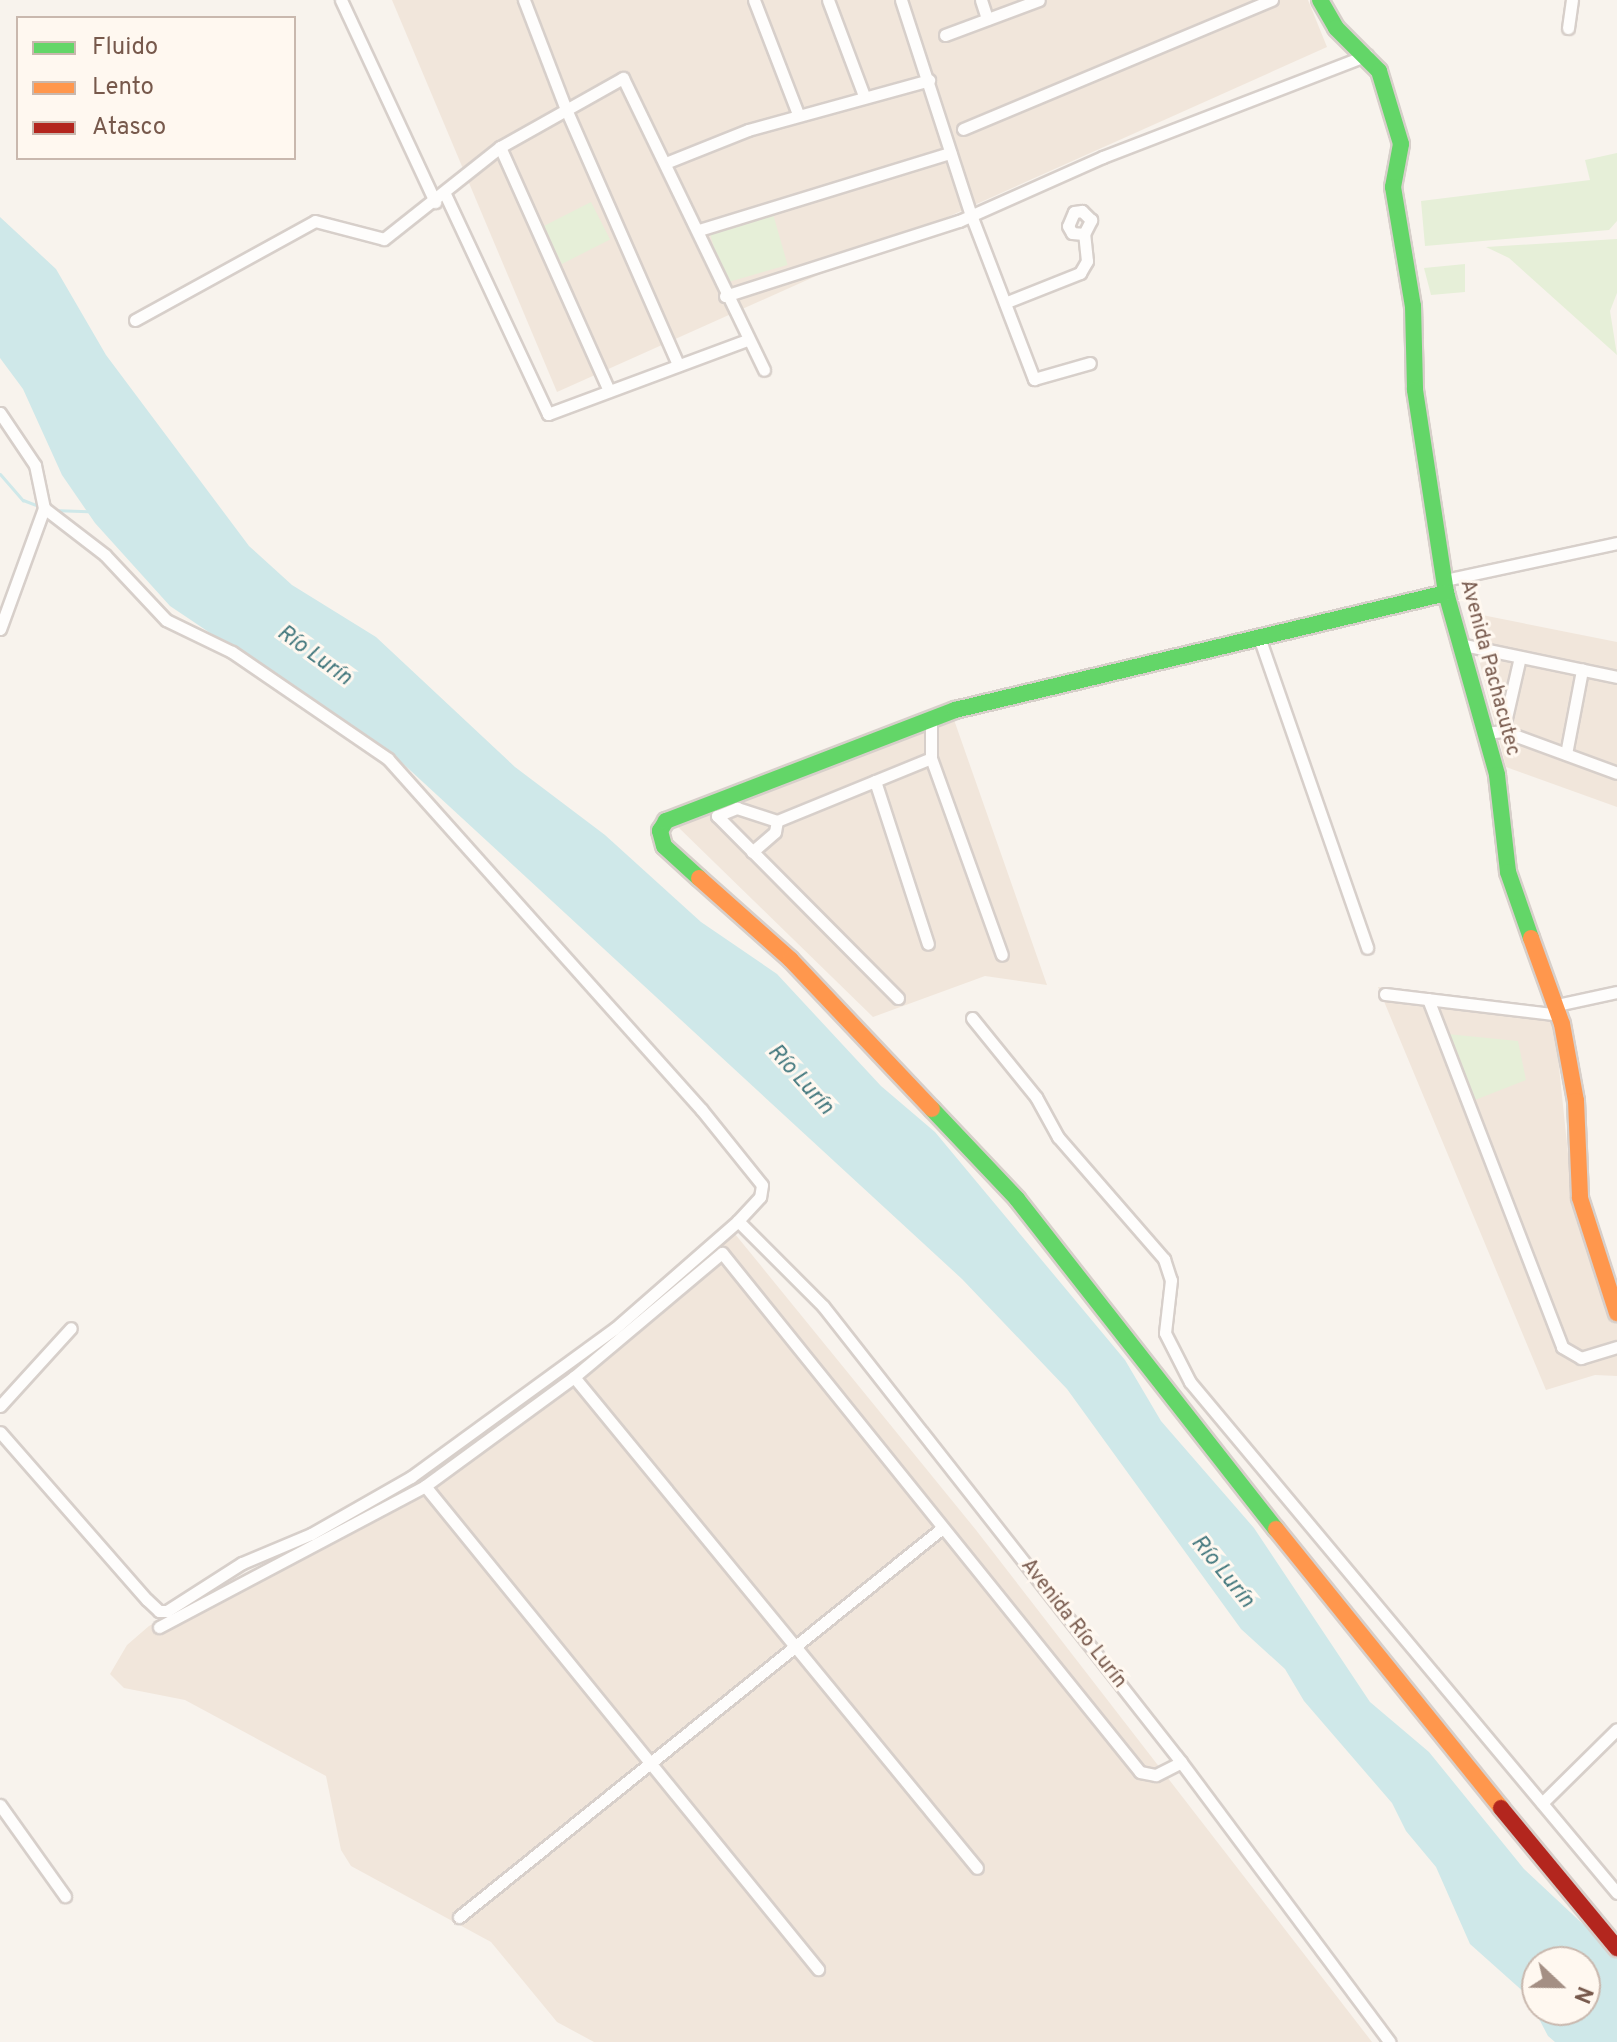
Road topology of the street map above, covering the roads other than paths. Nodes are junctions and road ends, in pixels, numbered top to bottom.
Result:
1 (341, 0) edge
2 (524, 0) edge
3 (754, 0) edge
4 (828, 0) edge
5 (901, 0) edge
6 (981, 0) edge
7 (1039, 0) edge
8 (1272, 0) edge
9 (1320, 0) edge
10 (1572, 0) edge
11 (987, 19) junction
12 (1568, 28) dead end
13 (945, 35) dead end
14 (1368, 55) junction
15 (929, 80) junction
16 (864, 96) junction
17 (565, 107) junction
18 (798, 114) junction
19 (963, 129) dead end
20 (500, 147) junction
21 (950, 153) junction
22 (668, 162) junction
23 (440, 198) junction
24 (971, 215) junction
25 (699, 230) junction
26 (1084, 234) dead end
27 (725, 296) junction
28 (1007, 302) junction
29 (135, 320) dead end
30 (747, 340) junction
31 (1090, 363) dead end
32 (678, 365) junction
33 (764, 370) dead end
34 (609, 391) junction
35 (0, 413) edge
36 (44, 508) junction
37 (1617, 543) edge
38 (1446, 587) junction
39 (0, 629) edge
40 (1259, 637) junction
41 (1464, 645) junction
42 (1520, 657) junction
43 (1582, 670) junction
44 (1617, 677) edge
45 (931, 719) junction
46 (1495, 732) junction
47 (1566, 754) junction
48 (931, 758) junction
49 (1617, 773) edge
50 (875, 781) junction
51 (777, 821) junction
52 (752, 852) junction
53 (928, 944) dead end
54 (1367, 948) dead end
55 (1002, 955) dead end
56 (1617, 992) edge
57 (1385, 994) dead end
58 (898, 998) dead end
59 (1428, 999) junction
60 (1558, 1010) junction
61 (972, 1018) dead end
62 (738, 1221) junction
63 (1617, 1313) edge
64 (71, 1328) dead end
65 (1617, 1347) edge
66 (574, 1377) junction
67 (0, 1406) edge
68 (0, 1432) edge
69 (425, 1486) junction
70 (941, 1529) junction
71 (159, 1627) dead end
72 (795, 1646) junction
73 (1617, 1729) edge
74 (652, 1762) junction
75 (1181, 1762) junction
76 (1542, 1803) junction
77 (0, 1805) edge
78 (977, 1868) dead end
79 (1617, 1893) edge
80 (65, 1896) dead end
81 (459, 1917) dead end
82 (1617, 1948) edge
83 (818, 1969) dead end
84 (1390, 2042) edge

1 - 23 street
2 - 17 street
3 - 18 street
4 - 16 street
5 - 15 street
6 - 11 street
7 - 11 street
8 - 19 street
9 - 14 street, Avenida Pachacutec
10 - 12 street
11 - 13 street
14 - 24 street
14 - 38 street, Avenida Pachacutec
15 - 16 street
15 - 21 street
16 - 18 street
17 - 20 street
17 - 22 street
17 - 32 street
18 - 22 street
20 - 23 street
20 - 34 street
21 - 24 street
21 - 25 street
22 - 25 street
23 - 29 street
23 - 34 street
24 - 27 street
24 - 28 street
25 - 27 street
26 - 28 street
27 - 30 street
28 - 31 street
30 - 32 street
30 - 33 street
32 - 34 street
35 - 36 street
36 - 39 street
36 - 62 street
37 - 38 street
38 - 40 street
38 - 41 street, Avenida Pachacutec
40 - 45 street
40 - 54 street
41 - 42 street
41 - 46 street, Avenida Pachacutec
42 - 43 street
42 - 46 street
43 - 44 street
43 - 47 street
45 - 48 street
45 - 82 street
46 - 47 street
46 - 60 street, Avenida Pachacutec
47 - 49 street
48 - 50 street
48 - 55 street
50 - 51 street
50 - 53 street
51 - 52 street
51 - 52 street
52 - 58 street
56 - 60 street
57 - 59 street
59 - 60 street
59 - 65 street
60 - 63 street, Avenida Pachacutec
61 - 76 street
62 - 68 street
62 - 75 street, Avenida Río Lurín
64 - 67 street
66 - 69 street
66 - 70 street
66 - 72 street
69 - 71 street
69 - 74 street
70 - 72 street
70 - 75 street
72 - 74 street
72 - 78 street
73 - 76 street
74 - 81 street
74 - 83 street
75 - 84 street, Avenida Río Lurín
76 - 79 street
77 - 80 street

